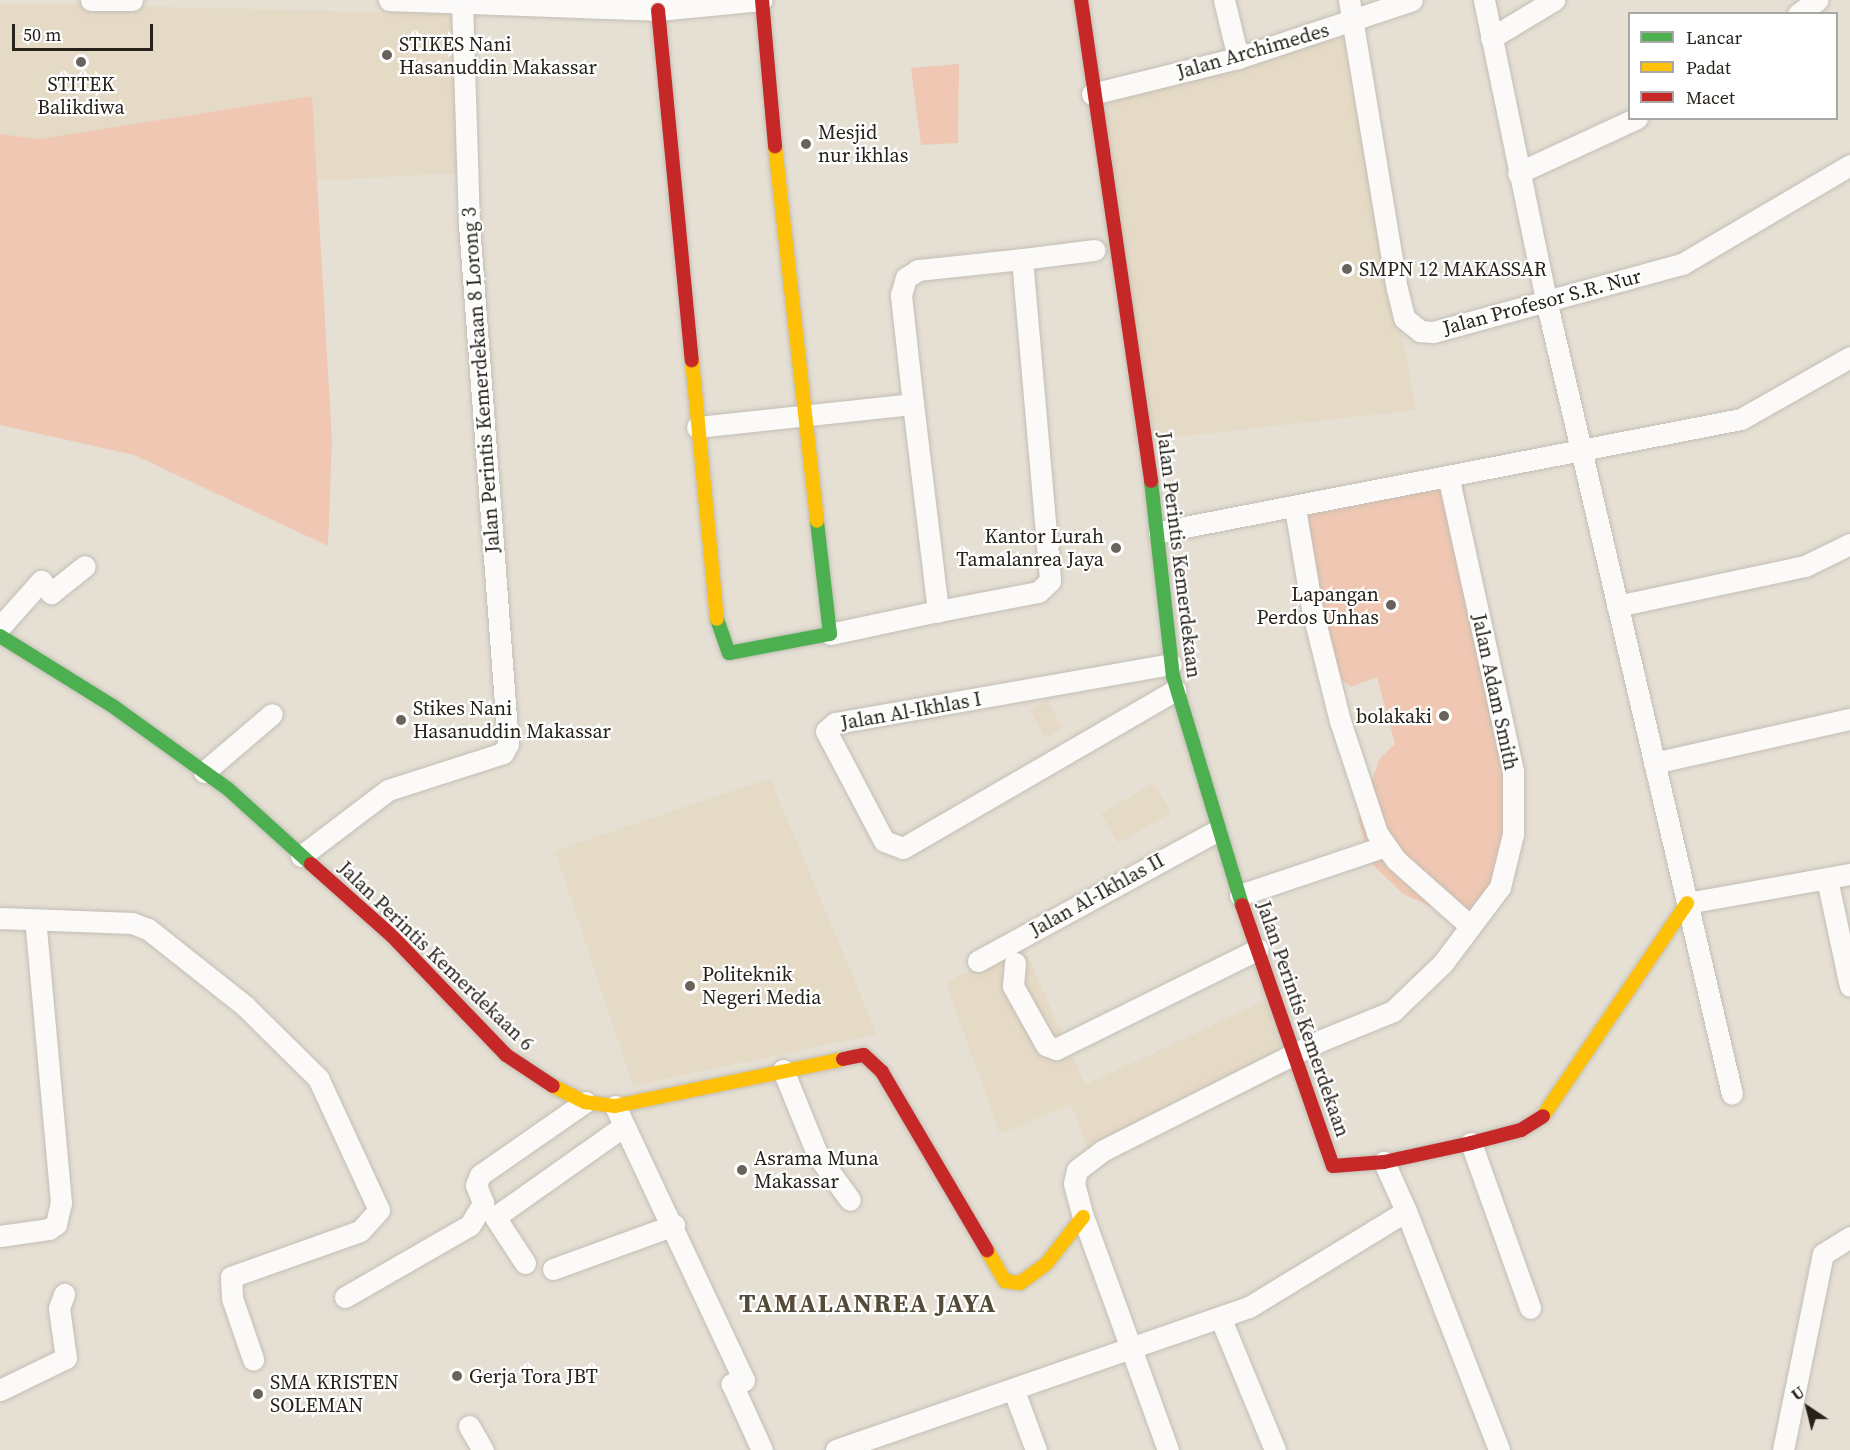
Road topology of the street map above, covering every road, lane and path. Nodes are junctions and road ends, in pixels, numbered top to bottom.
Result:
1 (91, 0) edge
2 (132, 0) edge
3 (389, 0) edge
4 (762, 0) edge
5 (1081, 0) edge
6 (1224, 0) edge
7 (1348, 0) edge
8 (1412, 0) edge
9 (1484, 0) edge
10 (1554, 0) edge
11 (1817, 0) edge
12 (462, 4) junction
13 (658, 10) junction
14 (1801, 12) edge
15 (1353, 21) junction
16 (1491, 38) junction
17 (1238, 58) junction
18 (1092, 94) junction
19 (1633, 120) edge
20 (1850, 165) edge
21 (1518, 173) junction
22 (1094, 250) dead end
23 (1022, 259) junction
24 (1546, 300) junction
25 (1850, 357) edge
26 (913, 404) junction
27 (806, 414) junction
28 (697, 427) junction
29 (1581, 451) junction
30 (1448, 476) junction
31 (1295, 508) junction
32 (1159, 532) junction
33 (1850, 544) edge
34 (85, 566) dead end
35 (1617, 606) junction
36 (938, 611) junction
37 (0, 627) edge
38 (830, 634) junction
39 (0, 636) edge
40 (1171, 664) junction
41 (1176, 690) junction
42 (273, 714) dead end
43 (1850, 719) edge
44 (1654, 763) junction
45 (204, 772) junction
46 (1216, 831) junction
47 (1383, 847) junction
48 (301, 856) junction
49 (1850, 874) edge
50 (1827, 879) junction
51 (1240, 895) junction
52 (1687, 903) junction
53 (0, 918) edge
54 (35, 920) junction
55 (1469, 925) junction
56 (1258, 949) junction
57 (978, 961) dead end
58 (1015, 963) dead end
59 (1850, 986) edge
60 (1293, 1057) junction
61 (783, 1070) junction
62 (1732, 1094) dead end
63 (585, 1102) junction
64 (615, 1106) junction
65 (624, 1126) junction
66 (1471, 1143) junction
67 (1384, 1162) junction
68 (850, 1200) dead end
69 (1406, 1211) junction
70 (1083, 1217) junction
71 (674, 1225) junction
72 (0, 1236) edge
73 (1850, 1237) edge
74 (525, 1263) dead end
75 (553, 1269) dead end
76 (64, 1294) dead end
77 (345, 1298) dead end
78 (1530, 1308) dead end
79 (1220, 1317) junction
80 (1131, 1350) junction
81 (253, 1359) dead end
82 (0, 1390) edge
83 (1014, 1391) junction
84 (469, 1426) dead end
85 (483, 1450) edge
86 (762, 1450) edge
87 (836, 1450) edge
88 (1036, 1450) edge
89 (1168, 1450) edge
90 (1275, 1450) edge
91 (1499, 1450) edge
92 (1783, 1450) edge

1 - 2 street
3 - 12 street
4 - 13 street
4 - 27 street
5 - 18 street, Jalan Perintis Kemerdekaan
6 - 17 street
7 - 15 street, Jalan Profesor S.R. Nur
8 - 15 street, Jalan Archimedes
9 - 16 street
10 - 16 street
11 - 14 street
12 - 13 street
12 - 48 street, Jalan Perintis Kemerdekaan 8 Lorong 3
13 - 28 street
15 - 17 street, Jalan Archimedes
15 - 24 street, Jalan Profesor S.R. Nur
16 - 21 street
17 - 18 street, Jalan Archimedes
18 - 32 street, Jalan Perintis Kemerdekaan
19 - 21 street
20 - 24 street, Jalan Profesor S.R. Nur
21 - 24 street
22 - 23 street
23 - 26 street
23 - 36 street
24 - 29 street
25 - 29 street
26 - 27 street
26 - 36 street
27 - 28 street
27 - 38 street
28 - 38 street
29 - 30 street
29 - 35 street
30 - 31 street
30 - 55 street, Jalan Adam Smith
31 - 32 street
31 - 47 street
32 - 40 street, Jalan Perintis Kemerdekaan
33 - 35 street
34 - 37 street
35 - 44 street
36 - 38 street
39 - 45 street, Jalan Perintis Kemerdekaan 6
40 - 41 street, Jalan Perintis Kemerdekaan
40 - 41 street, Jalan Al-Ikhlas I
41 - 46 street, Jalan Perintis Kemerdekaan
42 - 45 street
43 - 44 street
44 - 52 street
45 - 48 street, Jalan Perintis Kemerdekaan 6
46 - 51 street, Jalan Perintis Kemerdekaan
46 - 57 street, Jalan Al-Ikhlas II
47 - 51 street
47 - 55 street
48 - 63 street, Jalan Perintis Kemerdekaan 6
49 - 50 street
50 - 52 street
50 - 59 street
51 - 56 street, Jalan Perintis Kemerdekaan
52 - 62 street
52 - 66 street
53 - 54 street
54 - 72 street
54 - 81 street
55 - 60 street, Jalan Adam Smith
56 - 58 street
56 - 60 street, Jalan Perintis Kemerdekaan
60 - 67 street, Jalan Perintis Kemerdekaan
60 - 70 street, Jalan Adam Smith
61 - 64 street, Jalan Perintis Kemerdekaan 6
61 - 68 street
61 - 70 street, Jalan Perintis Kemerdekaan 6
63 - 64 street, Jalan Perintis Kemerdekaan 6
63 - 77 street
64 - 65 street
65 - 71 street
65 - 74 street
66 - 67 street
66 - 78 street
67 - 69 street
69 - 79 street
69 - 91 street
70 - 80 street, Jalan Adam Smith
71 - 75 street
71 - 86 street
73 - 92 street
76 - 82 street
79 - 80 street
79 - 90 street
80 - 83 street
80 - 89 street, Jalan Adam Smith
83 - 87 street
83 - 88 street
84 - 85 street

